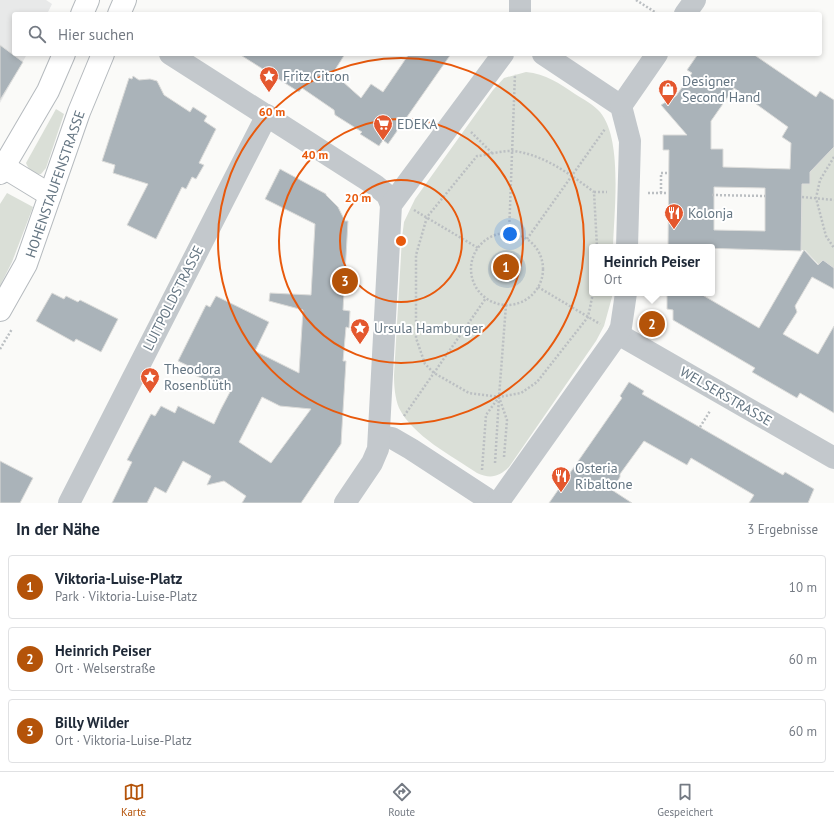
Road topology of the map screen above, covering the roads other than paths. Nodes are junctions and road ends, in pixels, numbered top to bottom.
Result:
1 (125, 0) edge
2 (520, 0) edge
3 (695, 0) edge
4 (120, 12) edge
5 (520, 12) edge
6 (686, 12) edge
7 (63, 56) edge
8 (102, 56) edge
9 (173, 56) edge
10 (501, 56) edge
11 (546, 56) edge
12 (656, 56) edge
13 (621, 106) junction
14 (267, 115) junction
15 (2, 170) edge
16 (50, 195) junction
17 (401, 207) junction
18 (627, 244) edge
19 (626, 296) edge
20 (0, 310) edge
21 (618, 334) junction
22 (380, 436) junction
23 (834, 458) edge
24 (486, 497) edge
25 (69, 503) edge
26 (345, 503) edge

1 - 4 main road
2 - 5 street
3 - 6 street
7 - 15 main road
8 - 16 main road, HOHENSTAUFENSTRASSE
9 - 14 street
10 - 17 street
11 - 13 street
12 - 13 street
13 - 18 street
14 - 17 street
14 - 25 street, LUITPOLDSTRASSE
15 - 16 main road
16 - 20 main road, HOHENSTAUFENSTRASSE
17 - 22 street
19 - 21 street
21 - 23 street, WELSERSTRASSE
21 - 24 street
22 - 24 street
22 - 26 street

